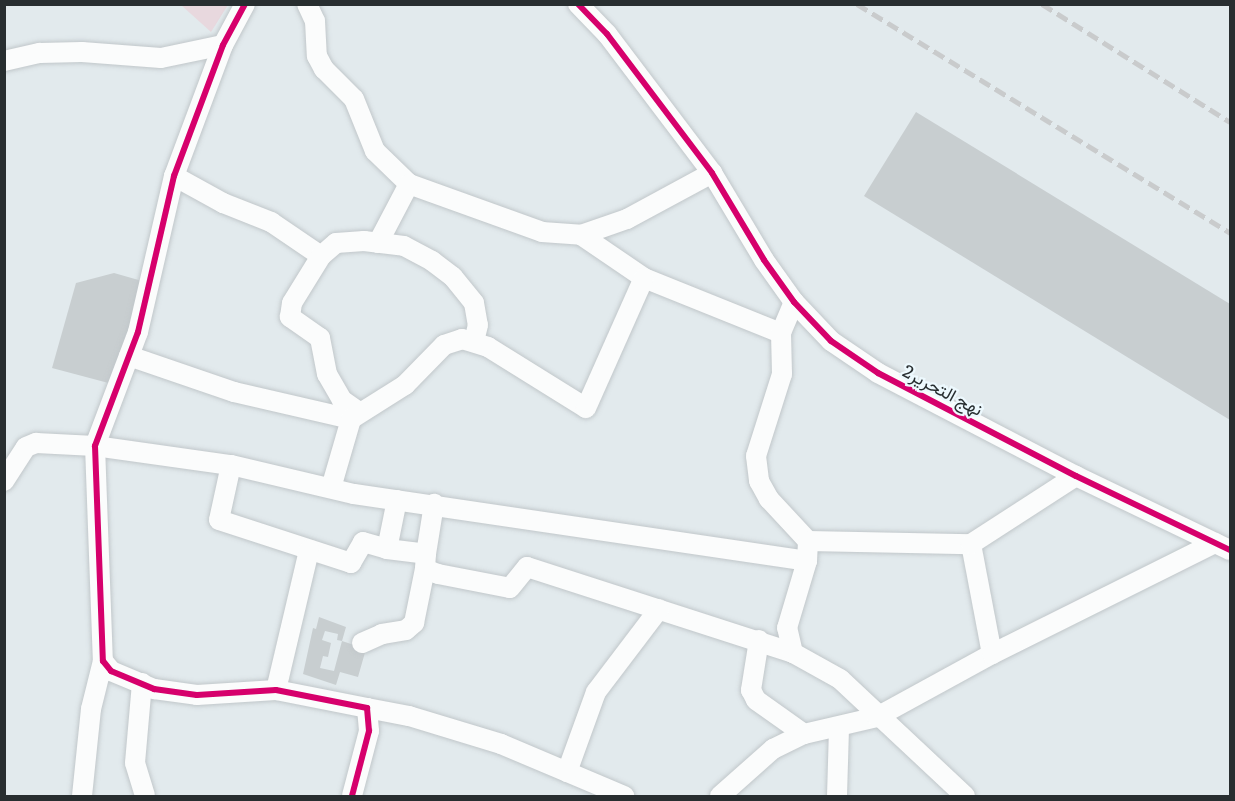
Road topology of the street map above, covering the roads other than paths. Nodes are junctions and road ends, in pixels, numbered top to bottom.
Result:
1 (245, 4) edge
2 (307, 4) edge
3 (578, 4) edge
4 (223, 45) junction
5 (4, 61) edge
6 (712, 173) junction
7 (174, 176) junction
8 (409, 184) junction
9 (581, 235) junction
10 (378, 243) junction
11 (321, 256) junction
12 (644, 278) junction
13 (794, 302) junction
14 (781, 333) junction
15 (474, 341) junction
16 (129, 356) junction
17 (355, 415) junction
18 (95, 446) junction
19 (231, 465) junction
20 (1076, 476) junction
21 (4, 481) edge
22 (331, 488) junction
23 (397, 500) junction
24 (434, 504) junction
25 (808, 541) junction
26 (971, 544) junction
27 (1222, 546) edge
28 (387, 549) junction
29 (309, 550) junction
30 (807, 561) junction
31 (425, 562) junction
32 (659, 609) junction
33 (759, 640) junction
34 (362, 643) dead end
35 (793, 653) junction
36 (992, 654) junction
37 (103, 661) junction
38 (142, 683) junction
39 (276, 690) junction
40 (367, 708) junction
41 (877, 717) junction
42 (838, 727) junction
43 (804, 734) junction
44 (567, 772) junction
45 (82, 796) edge
46 (145, 796) edge
47 (352, 796) edge
48 (624, 796) edge
49 (720, 796) edge
50 (837, 796) edge
51 (965, 796) edge

1 - 4 street
2 - 8 street
3 - 6 street, نهج التحرير2
4 - 5 street
4 - 7 street
6 - 9 street
6 - 13 street, نهج التحرير2
7 - 11 street
7 - 16 street
8 - 9 street
8 - 10 street
9 - 12 street
10 - 11 street
10 - 15 street
11 - 17 street
12 - 14 street
12 - 15 street
13 - 14 street
13 - 20 street, نهج التحرير2
14 - 25 street
15 - 17 street
16 - 17 street
16 - 18 street
17 - 22 street
18 - 19 street
18 - 21 street
18 - 37 street
19 - 22 street
19 - 29 street
20 - 26 street
20 - 27 street, نهج التحرير2
22 - 23 street
23 - 24 street
23 - 28 street
24 - 30 street
24 - 31 street
25 - 26 street
25 - 30 street
26 - 36 street
27 - 36 street
28 - 29 street
28 - 31 street
29 - 39 street
30 - 35 street
31 - 32 street
31 - 34 street
32 - 33 street
32 - 44 street
33 - 35 street
33 - 43 street
35 - 41 street
36 - 41 street
37 - 38 street
37 - 45 street
38 - 39 street
38 - 46 street
39 - 40 street
40 - 44 street
40 - 47 street
41 - 42 street
41 - 51 street
42 - 43 street
42 - 50 street
43 - 49 street
44 - 48 street

